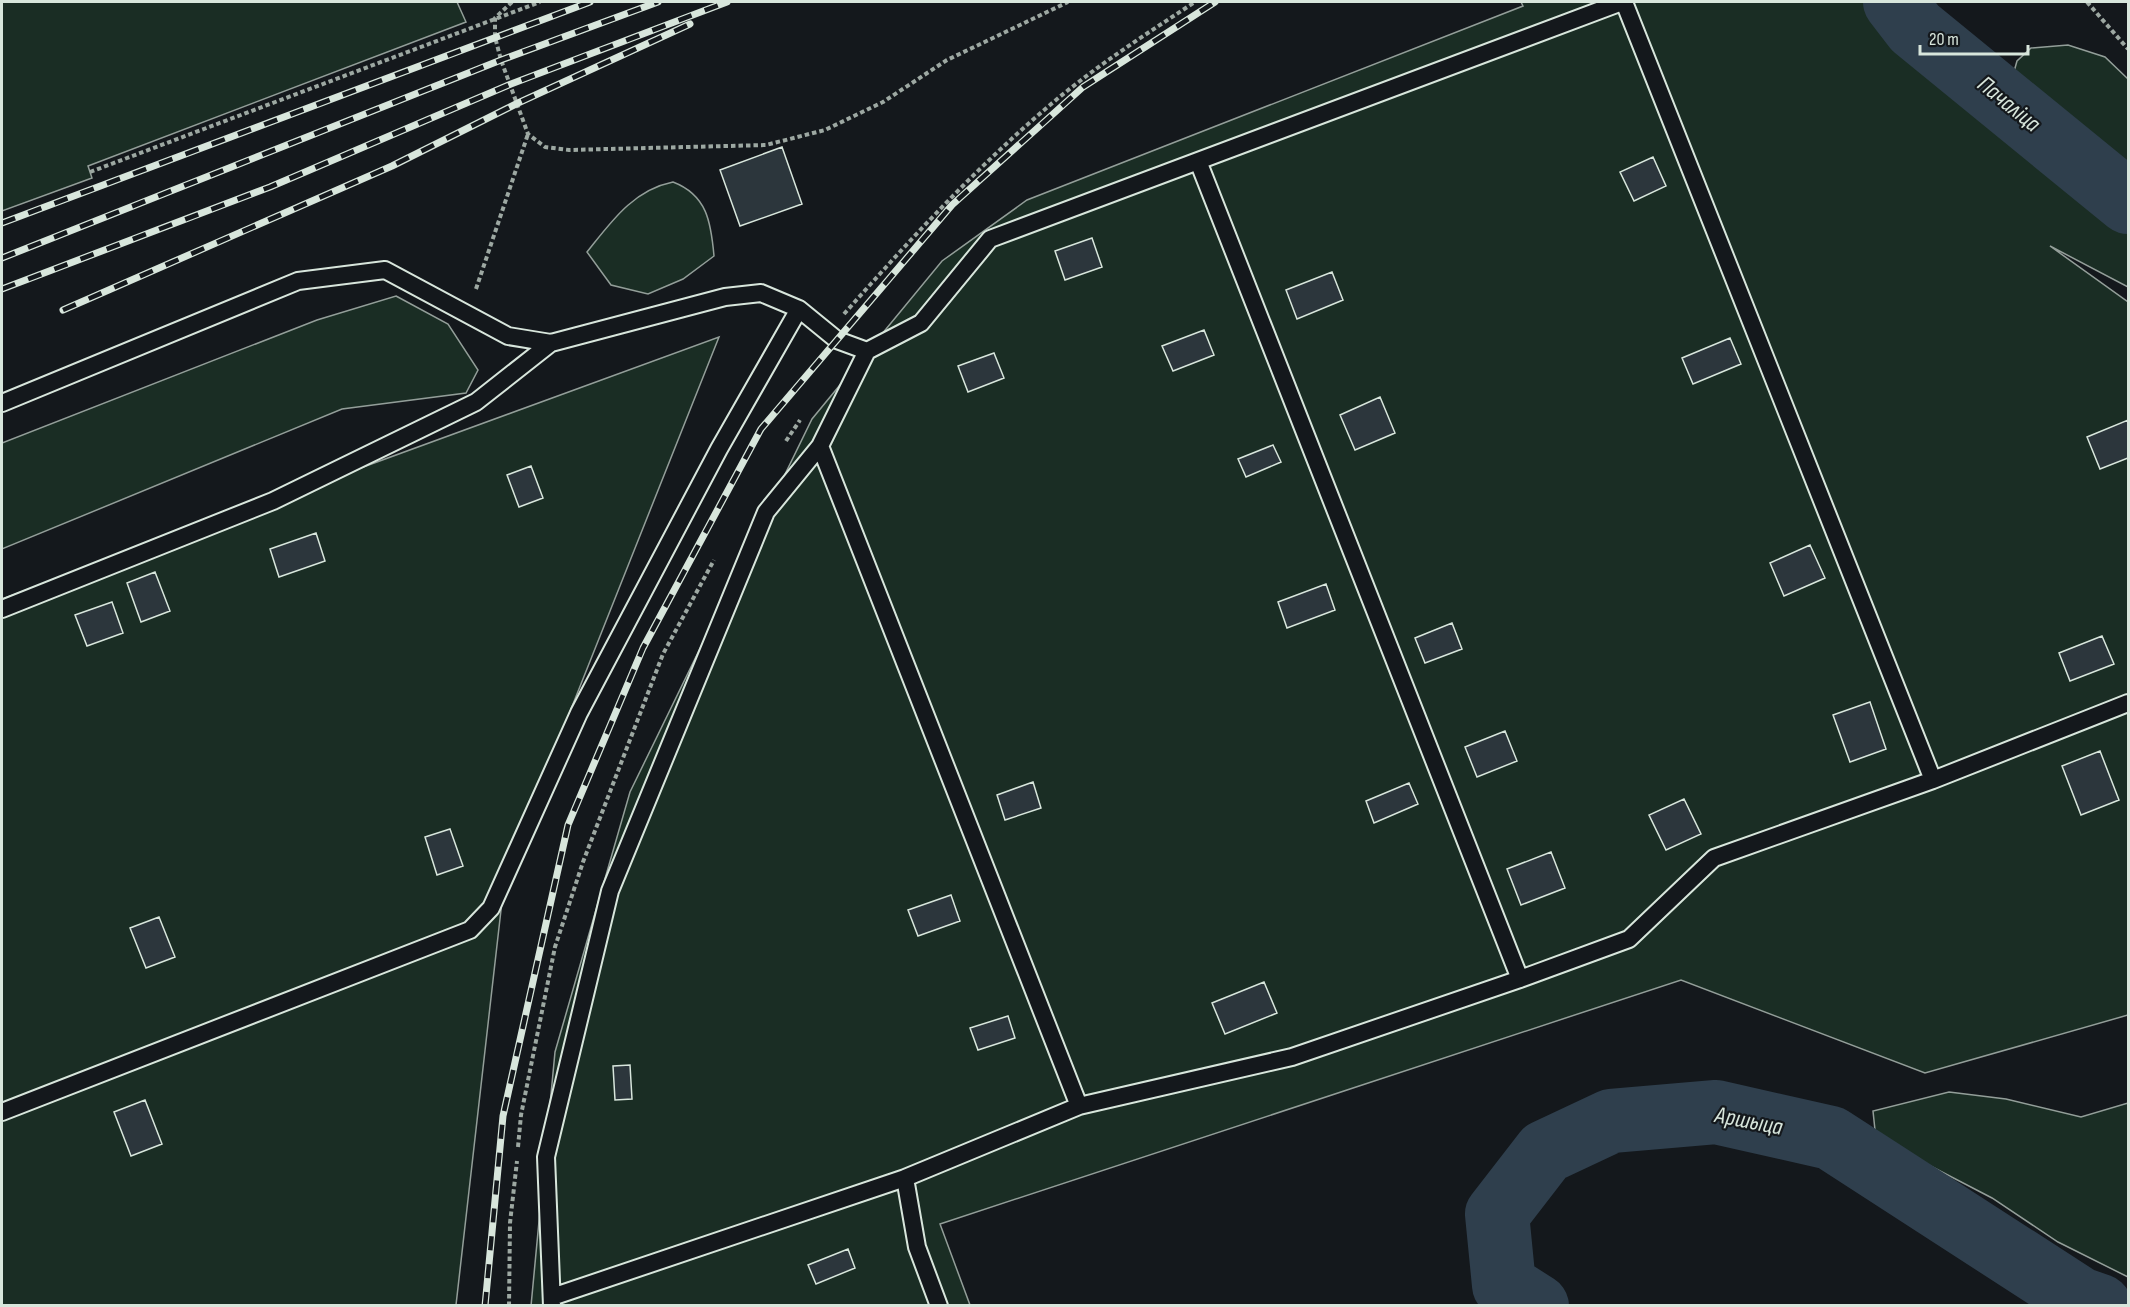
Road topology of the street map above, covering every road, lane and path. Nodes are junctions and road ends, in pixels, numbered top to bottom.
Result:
1 (512, 2) edge
2 (540, 2) edge
3 (1068, 2) edge
4 (1195, 2) edge
5 (1623, 2) edge
6 (2087, 2) edge
7 (495, 18) junction
8 (2128, 49) edge
9 (528, 134) junction
10 (1198, 161) junction
11 (90, 172) dead end
12 (799, 309) junction
13 (467, 316) junction
14 (828, 332) junction
15 (551, 343) junction
16 (867, 351) junction
17 (2, 403) edge
18 (820, 446) junction
19 (2, 609) edge
20 (2128, 703) edge
21 (1933, 780) junction
22 (1520, 979) junction
23 (1078, 1106) junction
24 (2, 1112) edge
25 (905, 1178) junction
26 (552, 1301) edge
27 (939, 1305) edge

1 - 7 path
2 - 7 path
3 - 9 path
4 - 14 path
5 - 10 lane
5 - 21 lane
6 - 8 path
7 - 9 path
7 - 11 path
9 - 13 path
10 - 16 lane
10 - 22 lane
12 - 14 lane
12 - 15 lane
12 - 24 lane
13 - 15 lane
13 - 17 lane
14 - 16 lane
15 - 19 lane
16 - 18 lane
18 - 23 lane
18 - 26 lane
20 - 21 lane
21 - 22 lane
22 - 23 lane
23 - 25 lane
25 - 26 lane
25 - 27 lane

